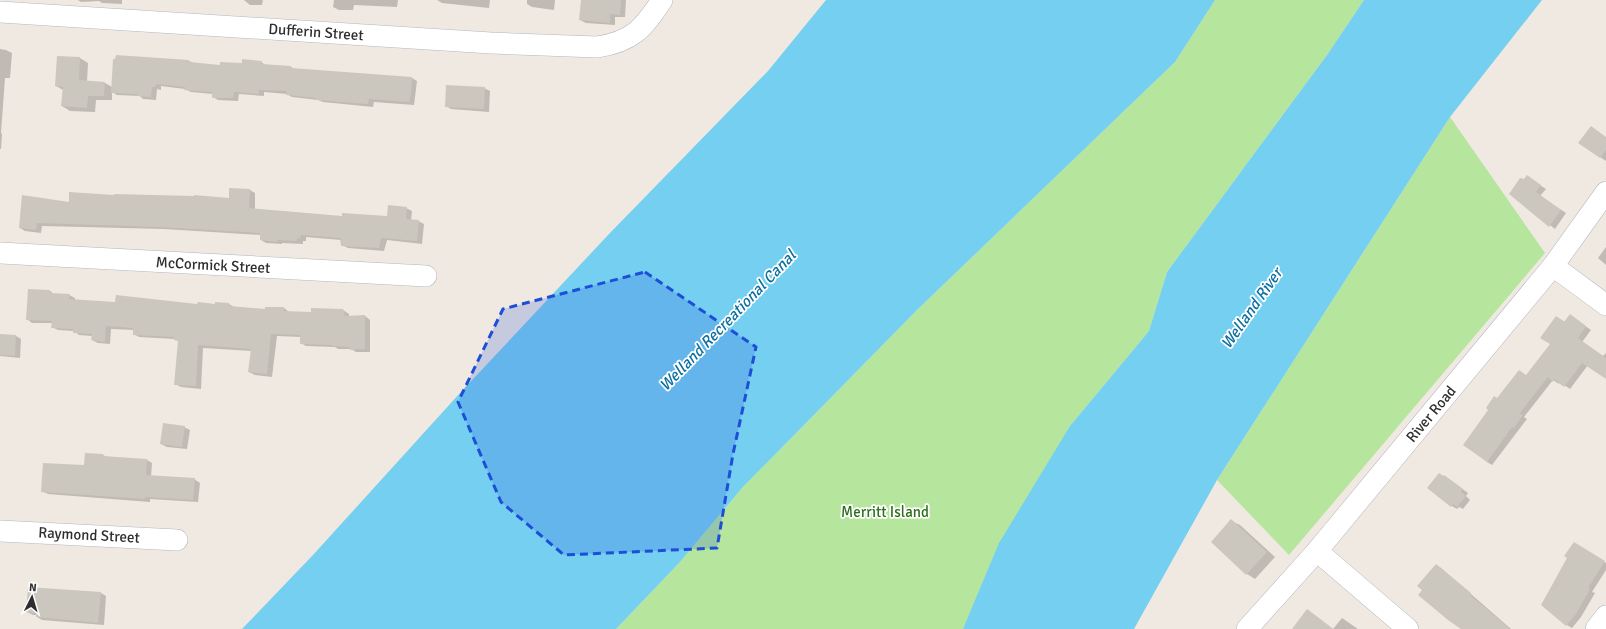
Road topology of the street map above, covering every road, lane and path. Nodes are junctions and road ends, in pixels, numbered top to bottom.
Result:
1 (662, 0) edge
2 (0, 12) edge
3 (1606, 192) edge
4 (0, 253) edge
5 (1553, 266) junction
6 (426, 276) dead end
7 (1606, 305) edge
8 (0, 531) edge
9 (178, 540) dead end
10 (1317, 551) junction
11 (1606, 616) edge
12 (1248, 629) edge
13 (1408, 629) edge
14 (1596, 629) edge

1 - 2 street, Dufferin Street
3 - 5 street, River Road
4 - 6 street, McCormick Street
5 - 7 street
5 - 10 street, River Road
8 - 9 street, Raymond Street
10 - 12 street, River Road
10 - 13 street
11 - 14 street

